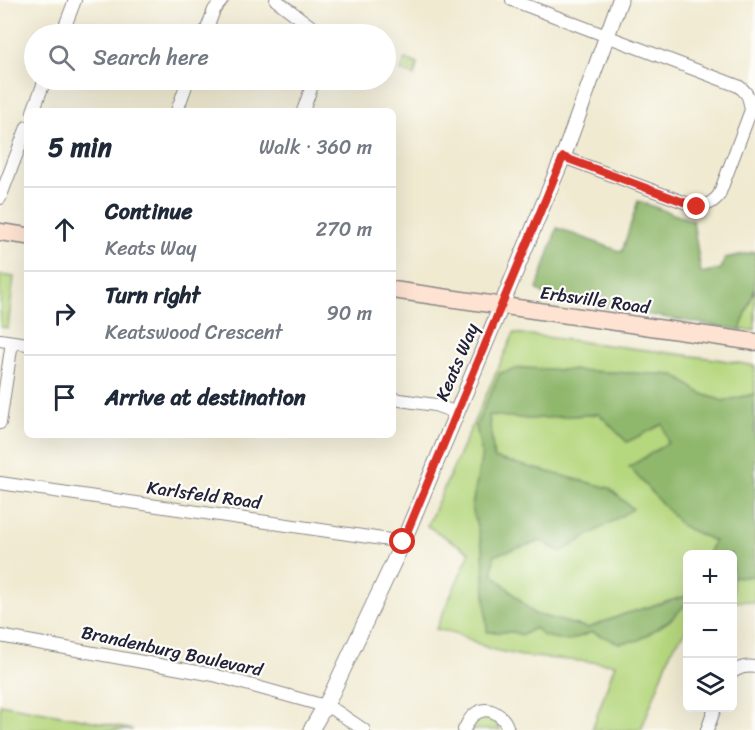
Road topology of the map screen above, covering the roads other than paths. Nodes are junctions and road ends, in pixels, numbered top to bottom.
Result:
1 (75, 0) edge
2 (222, 0) edge
3 (276, 0) edge
4 (512, 0) edge
5 (620, 0) edge
6 (532, 4) edge
7 (66, 24) edge
8 (209, 24) edge
9 (308, 24) edge
10 (606, 37) junction
11 (41, 90) edge
12 (184, 90) edge
13 (310, 90) edge
14 (34, 108) edge
15 (178, 108) edge
16 (304, 108) edge
17 (24, 135) edge
18 (563, 157) junction
19 (0, 198) edge
20 (0, 232) edge
21 (24, 236) edge
22 (396, 290) edge
23 (501, 306) junction
24 (6, 341) edge
25 (755, 342) edge
26 (24, 344) edge
27 (396, 399) edge
28 (457, 413) junction
29 (0, 423) edge
30 (0, 483) edge
31 (403, 542) junction
32 (0, 636) edge
33 (755, 667) edge
34 (737, 670) edge
35 (325, 706) junction
36 (714, 712) edge
37 (311, 730) edge
38 (363, 730) edge
39 (464, 730) edge
40 (508, 730) edge
41 (707, 730) edge

1 - 7 street
2 - 8 street
3 - 9 street
4 - 6 street
5 - 10 street, Keats Way
6 - 10 street
10 - 18 street, Keats Way
10 - 18 street
11 - 14 street
12 - 15 street
13 - 16 street
17 - 19 street
18 - 23 street, Keats Way
20 - 21 main road
22 - 23 main road, Erbsville Road
23 - 25 main road, Erbsville Road
23 - 28 street, Keats Way
24 - 26 street
24 - 29 street
27 - 28 street
28 - 31 street, Keats Way
30 - 31 street, Karlsfeld Road
31 - 35 street, Keats Way
32 - 35 street, Brandenburg Boulevard
33 - 34 street
35 - 37 street, Keats Way
35 - 38 street, Brandenburg Boulevard
36 - 41 street
39 - 40 street

